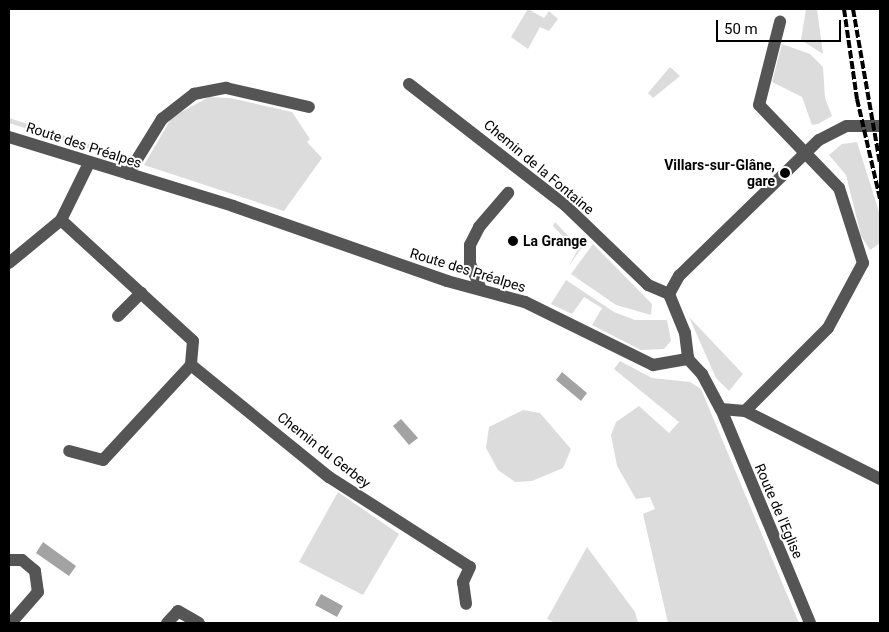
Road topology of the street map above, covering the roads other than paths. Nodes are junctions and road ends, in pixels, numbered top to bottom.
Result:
1 (780, 22) dead end
2 (409, 84) dead end
3 (309, 107) dead end
4 (880, 126) edge
5 (9, 136) edge
6 (805, 153) junction
7 (88, 163) junction
8 (128, 174) junction
9 (508, 193) dead end
10 (61, 220) junction
11 (9, 263) edge
12 (480, 288) junction
13 (141, 293) junction
14 (669, 294) junction
15 (118, 316) dead end
16 (688, 359) junction
17 (191, 365) junction
18 (721, 409) junction
19 (745, 411) junction
20 (69, 452) dead end
21 (880, 479) edge
22 (9, 560) edge
23 (466, 604) dead end
24 (11, 623) edge
25 (167, 623) edge
26 (199, 623) edge
27 (810, 623) edge

1 - 6 street
2 - 14 street, Chemin de la Fontaine
3 - 8 street
4 - 6 street
5 - 7 street, Route des Préalpes
6 - 14 street
6 - 19 street
7 - 8 street, Route des Préalpes
7 - 10 street
8 - 12 street, Route des Préalpes
9 - 12 street
10 - 11 street
10 - 13 street
12 - 16 street, Route des Préalpes
13 - 15 street
13 - 17 street
14 - 16 street
16 - 18 street
17 - 20 street
17 - 23 street, Chemin du Gerbey
18 - 19 street
18 - 27 street, Route de l'Eglise
19 - 21 street
22 - 24 street
25 - 26 street

